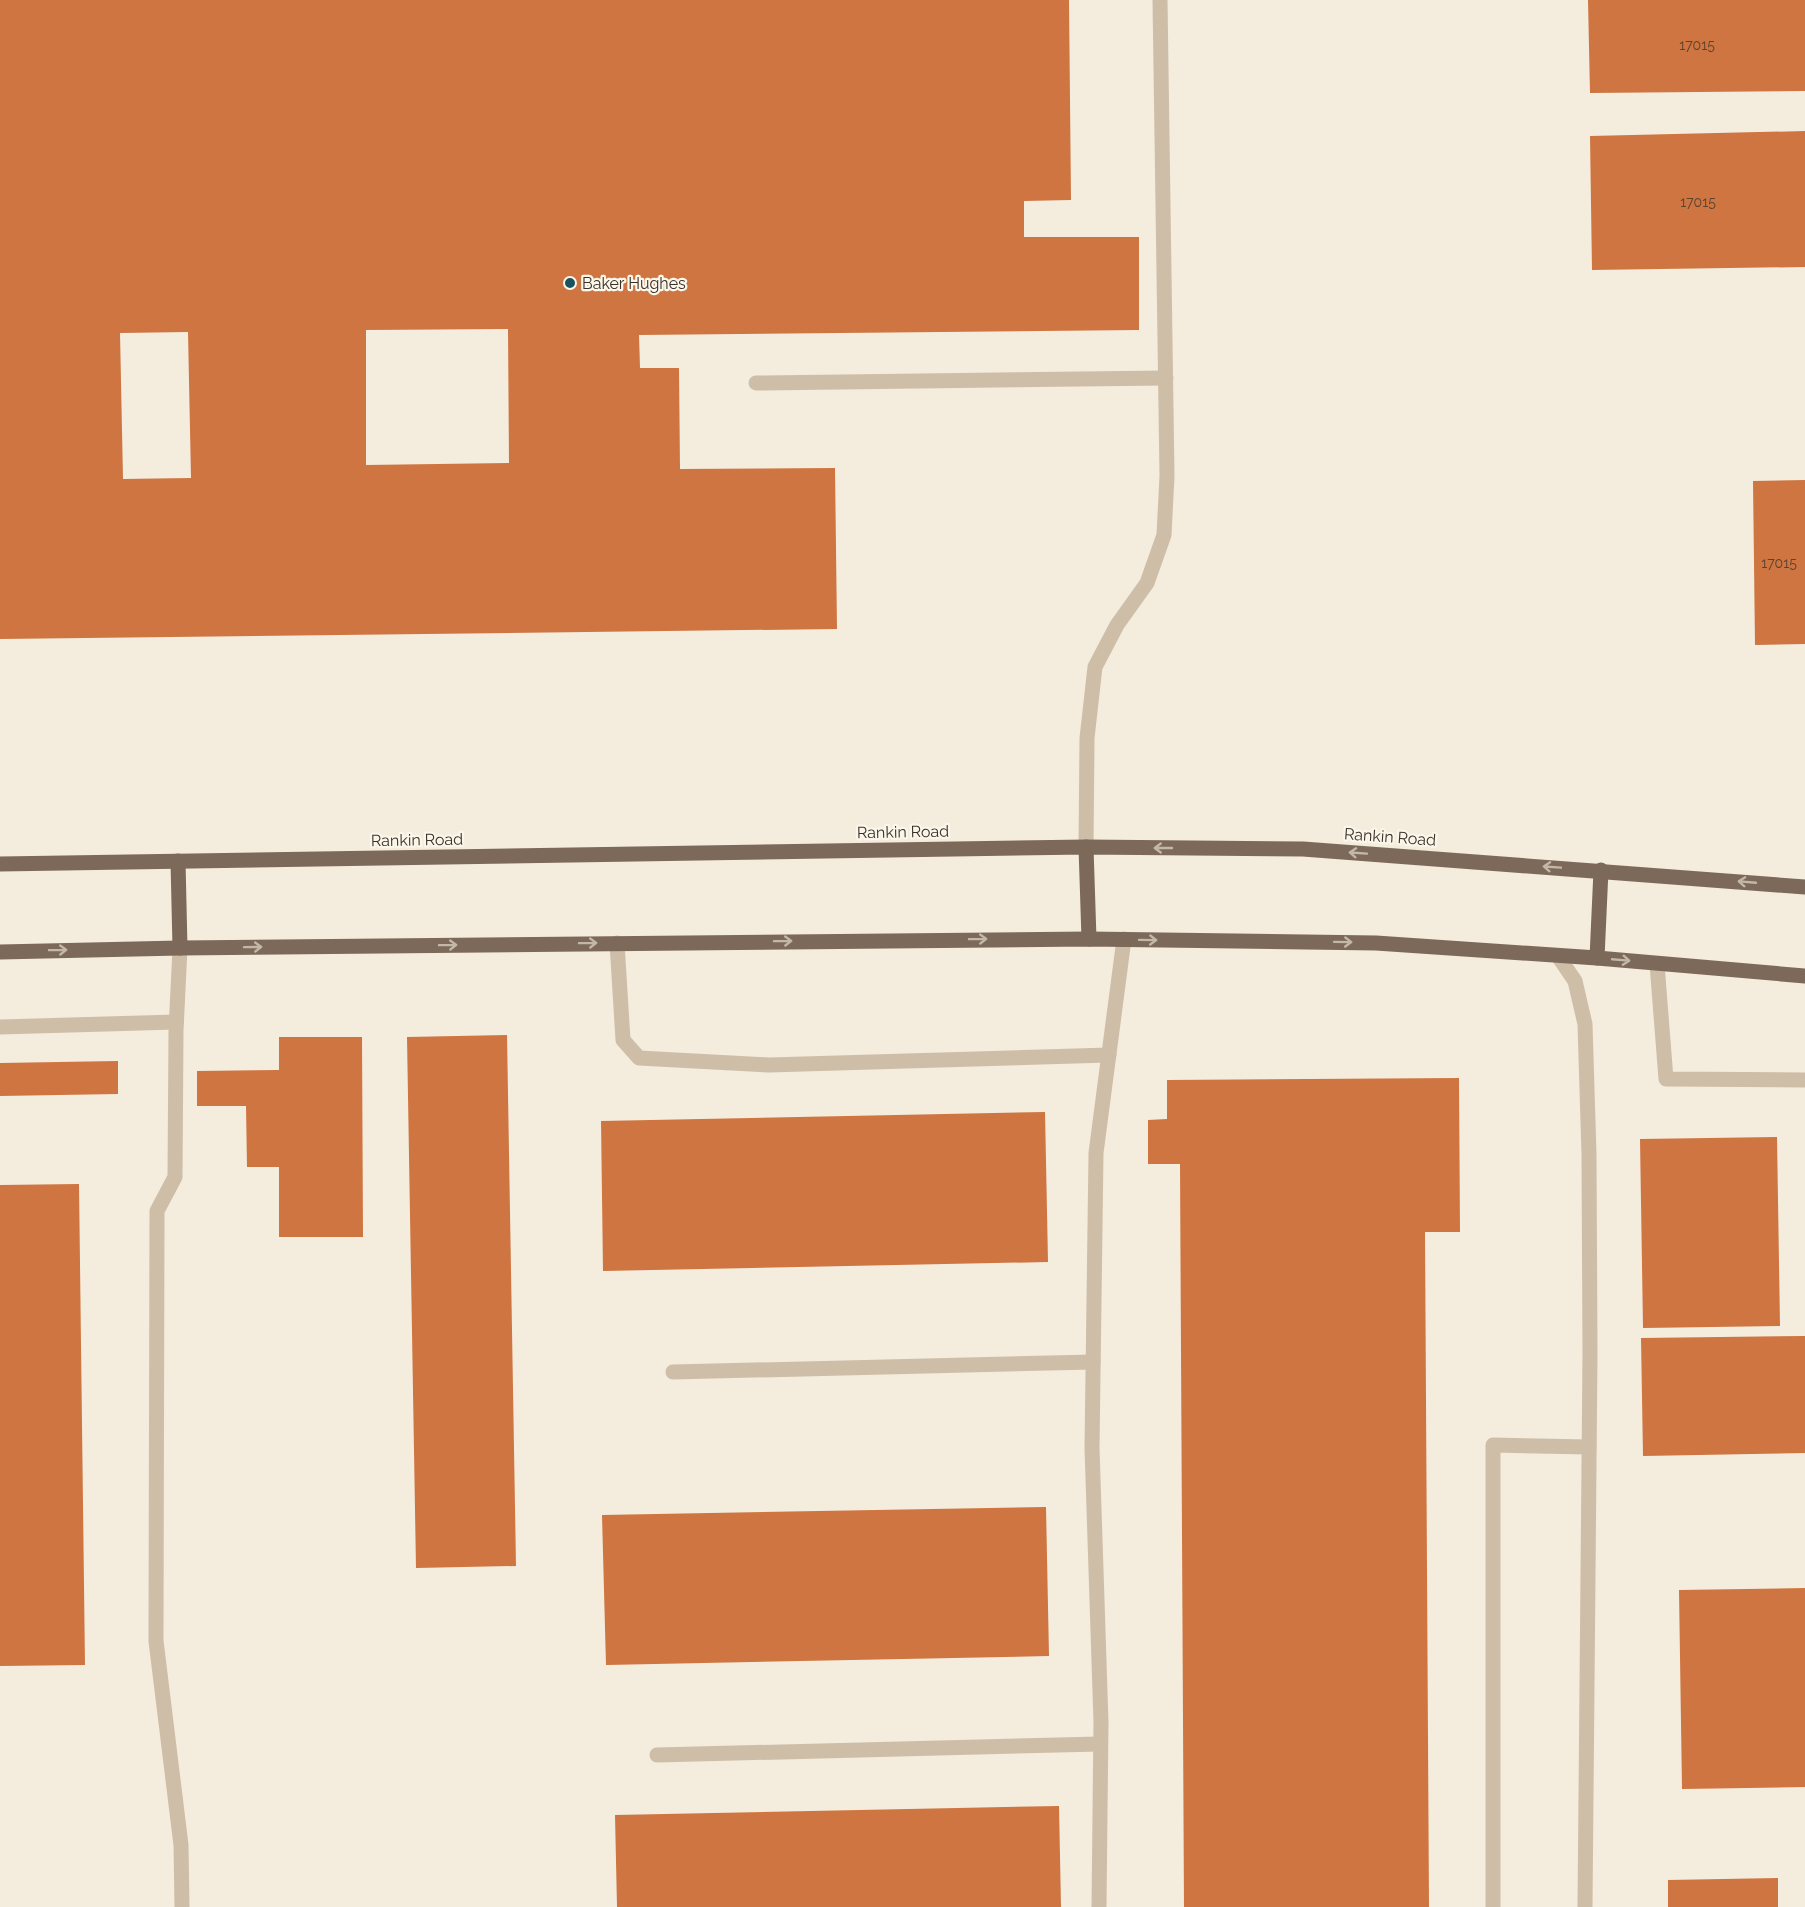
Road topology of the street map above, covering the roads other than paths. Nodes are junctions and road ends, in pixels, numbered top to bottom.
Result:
1 (1160, 0) edge
2 (1166, 378) junction
3 (756, 383) dead end
4 (1086, 847) junction
5 (178, 861) junction
6 (0, 864) edge
7 (1601, 870) junction
8 (1805, 887) edge
9 (1089, 939) junction
10 (1124, 939) junction
11 (617, 943) junction
12 (180, 948) junction
13 (0, 952) edge
14 (1558, 956) junction
15 (1597, 958) junction
16 (1657, 964) junction
17 (1805, 976) edge
18 (176, 1022) junction
19 (0, 1027) edge
20 (1109, 1055) junction
21 (1805, 1080) edge
22 (1093, 1362) junction
23 (673, 1372) dead end
24 (1589, 1447) junction
25 (1100, 1744) junction
26 (657, 1755) dead end
27 (182, 1907) edge
28 (1099, 1907) edge
29 (1493, 1907) edge
30 (1585, 1907) edge

1 - 2 lane
2 - 3 lane
2 - 4 lane
4 - 5 main road, Rankin Road
7 -> 4 main road, Rankin Road
4 - 9 main road
5 - 6 main road, Rankin Road
5 - 12 main road
8 -> 7 main road, Rankin Road
7 - 15 main road
9 - 10 main road
11 -> 9 main road
10 -> 14 main road
10 - 20 lane
12 -> 11 main road
11 - 20 lane
13 -> 12 main road
12 - 18 lane
14 - 15 main road
14 - 24 lane
15 -> 16 main road
16 - 17 main road
16 - 21 lane
18 - 19 lane
18 - 27 lane
20 - 22 lane
22 - 23 lane
22 - 25 lane
24 - 29 lane
24 - 30 lane
25 - 26 lane
25 - 28 lane

